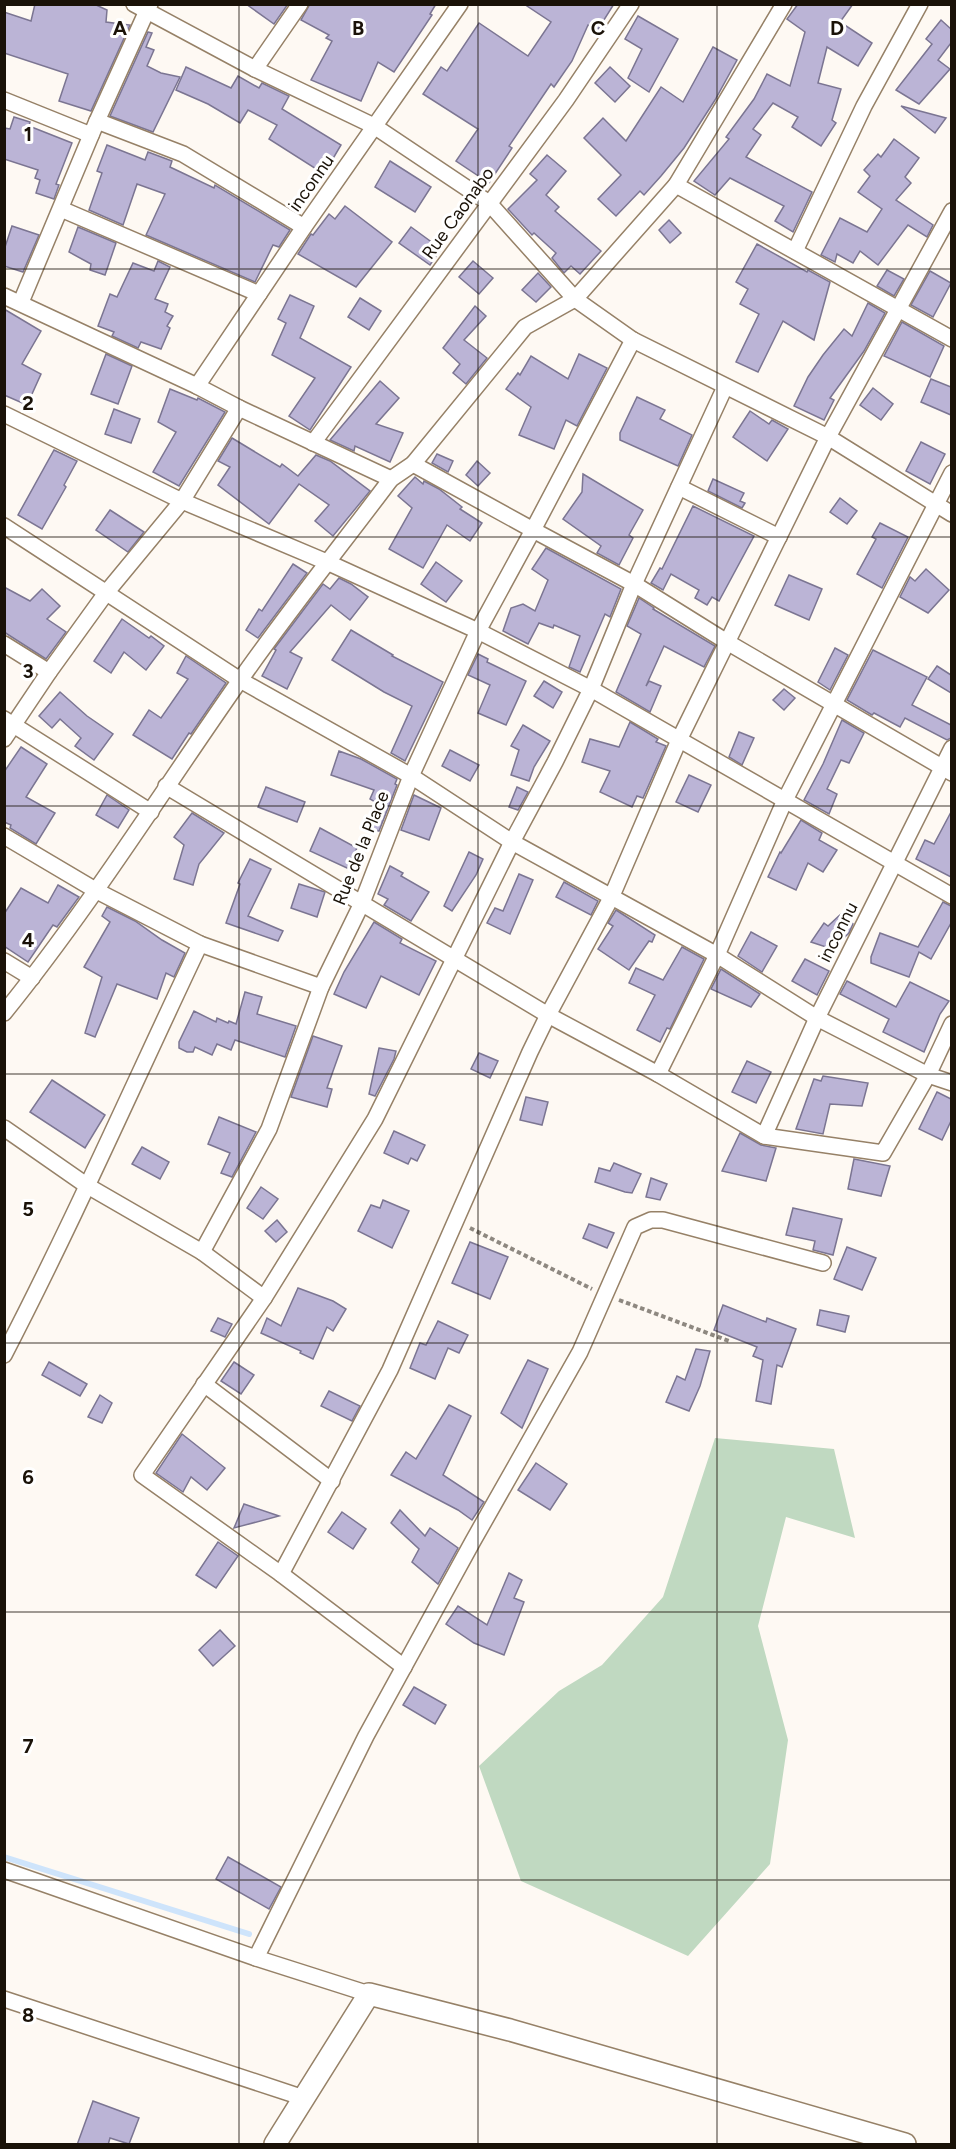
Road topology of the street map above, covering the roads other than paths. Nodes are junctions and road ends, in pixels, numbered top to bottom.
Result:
1 (300, 4) edge
2 (460, 4) edge
3 (631, 4) edge
4 (784, 4) edge
5 (920, 4) edge
6 (143, 7) edge
7 (255, 69) junction
8 (4, 100) edge
9 (98, 121) junction
10 (374, 126) junction
11 (91, 135) junction
12 (676, 185) junction
13 (489, 203) junction
14 (61, 209) junction
15 (951, 212) edge
16 (304, 227) junction
17 (795, 251) junction
18 (259, 294) junction
19 (4, 296) edge
20 (575, 299) junction
21 (21, 302) junction
22 (897, 308) junction
23 (951, 339) edge
24 (633, 340) junction
25 (197, 386) junction
26 (725, 387) junction
27 (239, 408) junction
28 (4, 414) edge
29 (828, 437) junction
30 (313, 443) junction
31 (413, 464) junction
32 (951, 473) edge
33 (391, 479) junction
34 (679, 487) junction
35 (182, 501) junction
36 (936, 504) junction
37 (951, 514) edge
38 (4, 526) edge
39 (533, 530) junction
40 (779, 537) junction
41 (328, 562) junction
42 (634, 584) junction
43 (106, 593) junction
44 (478, 631) junction
45 (727, 642) junction
46 (4, 644) edge
47 (49, 672) junction
48 (240, 680) junction
49 (591, 688) junction
50 (833, 703) junction
51 (9, 722) edge
52 (4, 739) edge
53 (679, 740) junction
54 (951, 748) edge
55 (947, 770) edge
56 (411, 776) junction
57 (166, 786) junction
58 (785, 800) junction
59 (151, 812) junction
60 (4, 836) edge
61 (512, 842) junction
62 (894, 863) junction
63 (97, 891) junction
64 (951, 896) edge
65 (611, 898) junction
66 (362, 903) junction
67 (200, 944) junction
68 (717, 956) junction
69 (455, 960) junction
70 (4, 961) edge
71 (33, 978) junction
72 (321, 987) junction
73 (4, 1013) edge
74 (548, 1014) junction
75 (817, 1018) junction
76 (951, 1024) edge
77 (658, 1074) junction
78 (928, 1075) junction
79 (951, 1083) edge
80 (4, 1128) edge
81 (764, 1136) junction
82 (86, 1185) junction
83 (202, 1252) junction
84 (823, 1263) dead end
85 (264, 1298) junction
86 (4, 1355) edge
87 (204, 1384) junction
88 (332, 1481) junction
89 (281, 1574) junction
90 (404, 1667) junction
91 (4, 1870) edge
92 (256, 1958) junction
93 (369, 1994) junction
94 (4, 1999) edge
95 (304, 2098) junction
96 (275, 2145) edge
97 (905, 2145) edge

1 - 7 street
2 - 10 street, inconnu
3 - 13 street, Rue Caonabo
4 - 12 street
5 - 17 street
6 - 7 street
6 - 9 street
7 - 10 street
8 - 11 street
9 - 11 street
9 - 16 street
10 - 13 street
10 - 16 street, inconnu
11 - 14 street
12 - 17 street
12 - 20 street
13 - 20 street
13 - 30 street, Rue Caonabo
14 - 18 street
14 - 21 street
15 - 22 street
16 - 18 street, inconnu
17 - 22 street
18 - 25 street, inconnu
19 - 21 street
20 - 24 street
20 - 31 street
21 - 25 street
22 - 23 street
22 - 29 street
24 - 26 street
24 - 39 street, Rue de la Place
25 - 27 street
26 - 29 street
26 - 34 street
27 - 30 street
27 - 35 street
28 - 35 street
29 - 36 street
29 - 40 street
30 - 33 street
31 - 33 street
31 - 39 street
32 - 36 street
33 - 41 street
34 - 40 street
34 - 42 street
35 - 41 street
35 - 43 street
36 - 37 street
36 - 50 street
38 - 43 street
39 - 42 street
39 - 44 street, Rue de la Place
40 - 45 street
41 - 44 street
41 - 48 street
42 - 45 street
42 - 49 street
43 - 47 street
43 - 48 street
44 - 49 street
44 - 56 street, Rue de la Place
45 - 50 street
45 - 53 street
46 - 47 street
47 - 51 street
48 - 56 street
48 - 57 street
49 - 53 street
49 - 61 street
50 - 55 street
50 - 58 street
51 - 52 street
51 - 59 street
53 - 58 street
53 - 65 street
54 - 55 street, inconnu
55 - 62 street, inconnu
56 - 61 street
56 - 66 street, Rue de la Place
57 - 59 street
57 - 66 street
58 - 62 street
58 - 68 street
59 - 63 street
60 - 63 street
61 - 65 street
61 - 69 street
62 - 64 street
62 - 75 street, inconnu
63 - 67 street
63 - 71 street
65 - 68 street
65 - 74 street
66 - 69 street
66 - 72 street, Rue de la Place
67 - 72 street
67 - 82 street
68 - 75 street
68 - 77 street
69 - 74 street
69 - 85 street
70 - 71 street
71 - 73 street
72 - 83 street, Rue de la Place
74 - 77 street
74 - 88 street
75 - 78 street
75 - 81 street, inconnu
76 - 78 street
77 - 81 street
78 - 79 street
78 - 81 street
80 - 82 street
82 - 83 street
82 - 86 street
83 - 85 street
84 - 90 street
85 - 87 street
87 - 88 street
87 - 89 street
88 - 89 street
89 - 90 street
90 - 92 street
91 - 92 street
92 - 93 street
93 - 95 main road
93 - 97 main road
94 - 95 street
95 - 96 main road

